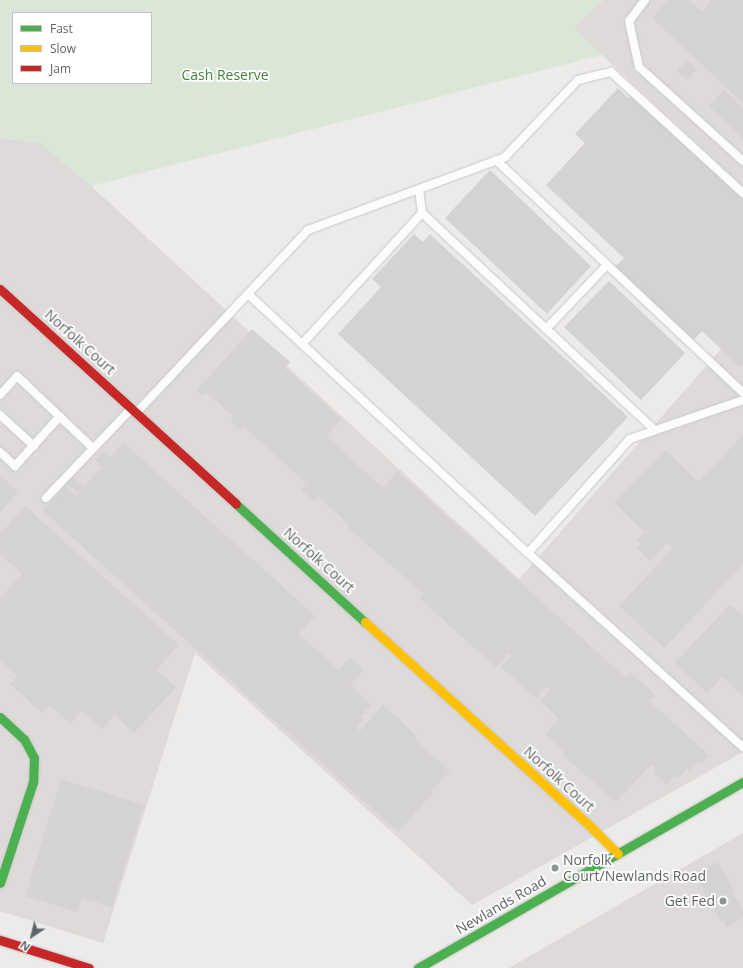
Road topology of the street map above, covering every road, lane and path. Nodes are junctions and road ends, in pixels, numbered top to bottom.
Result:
1 (645, 0) edge
2 (496, 160) junction
3 (743, 161) edge
4 (419, 189) junction
5 (743, 193) edge
6 (422, 213) junction
7 (607, 265) junction
8 (0, 288) edge
9 (248, 294) junction
10 (546, 329) junction
11 (302, 344) junction
12 (743, 393) edge
13 (0, 395) edge
14 (743, 400) edge
15 (134, 411) junction
16 (0, 415) edge
17 (60, 416) junction
18 (655, 430) junction
19 (34, 446) junction
20 (94, 448) junction
21 (0, 452) edge
22 (46, 498) dead end
23 (528, 553) junction
24 (0, 717) edge
25 (743, 747) edge
26 (743, 782) edge
27 (618, 854) junction
28 (0, 882) edge
29 (0, 940) edge
30 (89, 968) edge
31 (418, 968) edge

1 - 3 lane
2 - 4 lane
2 - 5 lane
2 - 7 lane
4 - 6 lane
4 - 9 lane
6 - 10 lane
6 - 11 lane
7 - 10 lane
7 - 12 lane
8 - 15 street, Norfolk Court
9 - 11 lane
9 - 15 lane
10 - 18 lane
11 - 23 lane
13 - 17 lane
14 - 18 lane
15 - 20 lane
15 - 27 street, Norfolk Court
16 - 19 lane
17 - 19 lane
17 - 20 lane
18 - 23 lane
19 - 21 lane
20 - 22 lane
23 - 25 lane
24 - 28 street
26 - 27 street, Newlands Road
27 - 31 street, Newlands Road
29 - 30 street

